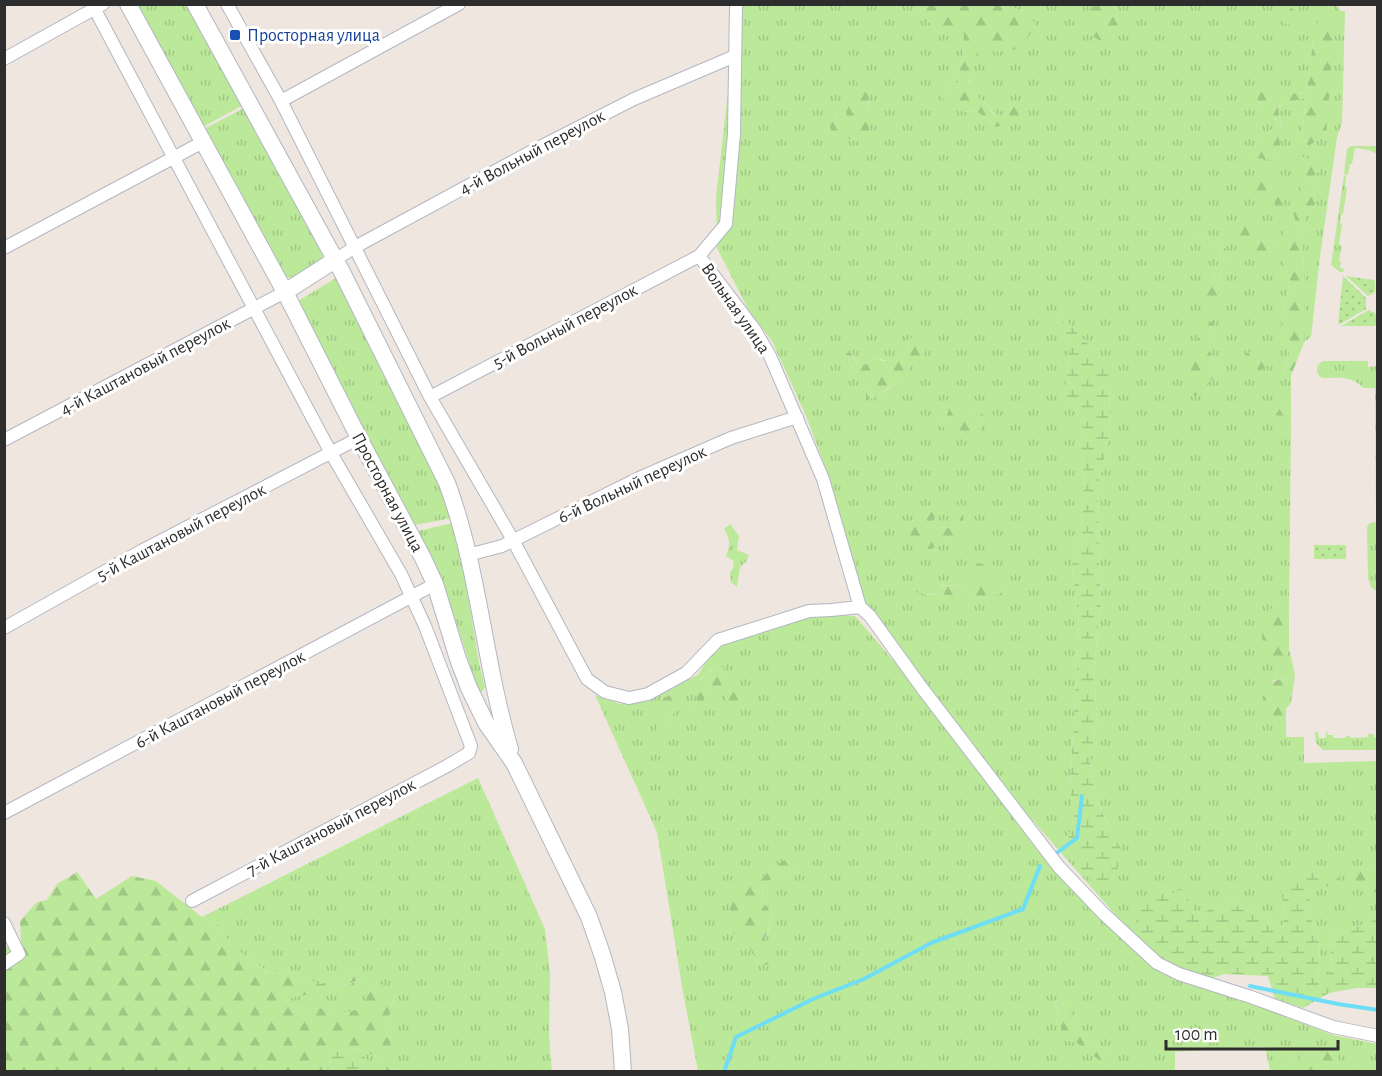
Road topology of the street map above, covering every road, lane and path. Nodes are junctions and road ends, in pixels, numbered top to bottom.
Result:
1 (128, 4) edge
2 (195, 4) edge
3 (227, 4) edge
4 (459, 4) edge
5 (736, 4) edge
6 (96, 6) edge
7 (735, 56) junction
8 (4, 59) edge
9 (281, 101) junction
10 (203, 142) junction
11 (174, 158) junction
12 (355, 247) junction
13 (4, 248) edge
14 (699, 256) junction
15 (335, 260) junction
16 (285, 292) junction
17 (254, 308) junction
18 (430, 396) junction
19 (797, 417) junction
20 (359, 438) junction
21 (4, 440) edge
22 (331, 453) junction
23 (513, 540) junction
24 (468, 555) junction
25 (435, 584) junction
26 (412, 596) junction
27 (860, 607) junction
28 (4, 628) edge
29 (496, 693) junction
30 (476, 702) junction
31 (514, 763) junction
32 (4, 813) edge
33 (192, 901) dead end
34 (4, 923) edge
35 (4, 964) edge
36 (1377, 1036) edge
37 (623, 1071) edge

1 - 10 main road, Просторная улица
2 - 15 main road, Просторная улица
3 - 9 street
4 - 9 street
5 - 7 street, Вольная улица
6 - 8 street
6 - 11 street
7 - 12 street, 4-й Вольный переулок
7 - 14 street, Вольная улица
9 - 12 street
10 - 11 street
10 - 16 main road, Просторная улица
11 - 13 street
11 - 17 street
12 - 15 street, 4-й Вольный переулок
12 - 18 street
14 - 18 street, 5-й Вольный переулок
14 - 19 street, Вольная улица
15 - 16 main road
15 - 24 main road, Просторная улица
16 - 17 street, 4-й Каштановый переулок
16 - 20 main road, Просторная улица
17 - 21 street, 4-й Каштановый переулок
17 - 22 street
18 - 23 street
19 - 23 street, 6-й Вольный переулок
19 - 27 street, Вольная улица
20 - 22 street, 5-й Каштановый переулок
20 - 25 main road, Просторная улица
22 - 26 street
22 - 28 street, 5-й Каштановый переулок
23 - 24 street, 6-й Вольный переулок
23 - 27 street
24 - 29 main road, Просторная улица
25 - 26 street, 6-й Каштановый переулок
25 - 30 main road, Просторная улица
26 - 32 street, 6-й Каштановый переулок
26 - 33 street, 7-й Каштановый переулок
27 - 36 street
29 - 30 main road
29 - 31 main road, Просторная улица
30 - 31 main road, Просторная улица
31 - 37 main road, Просторная улица
34 - 35 street

